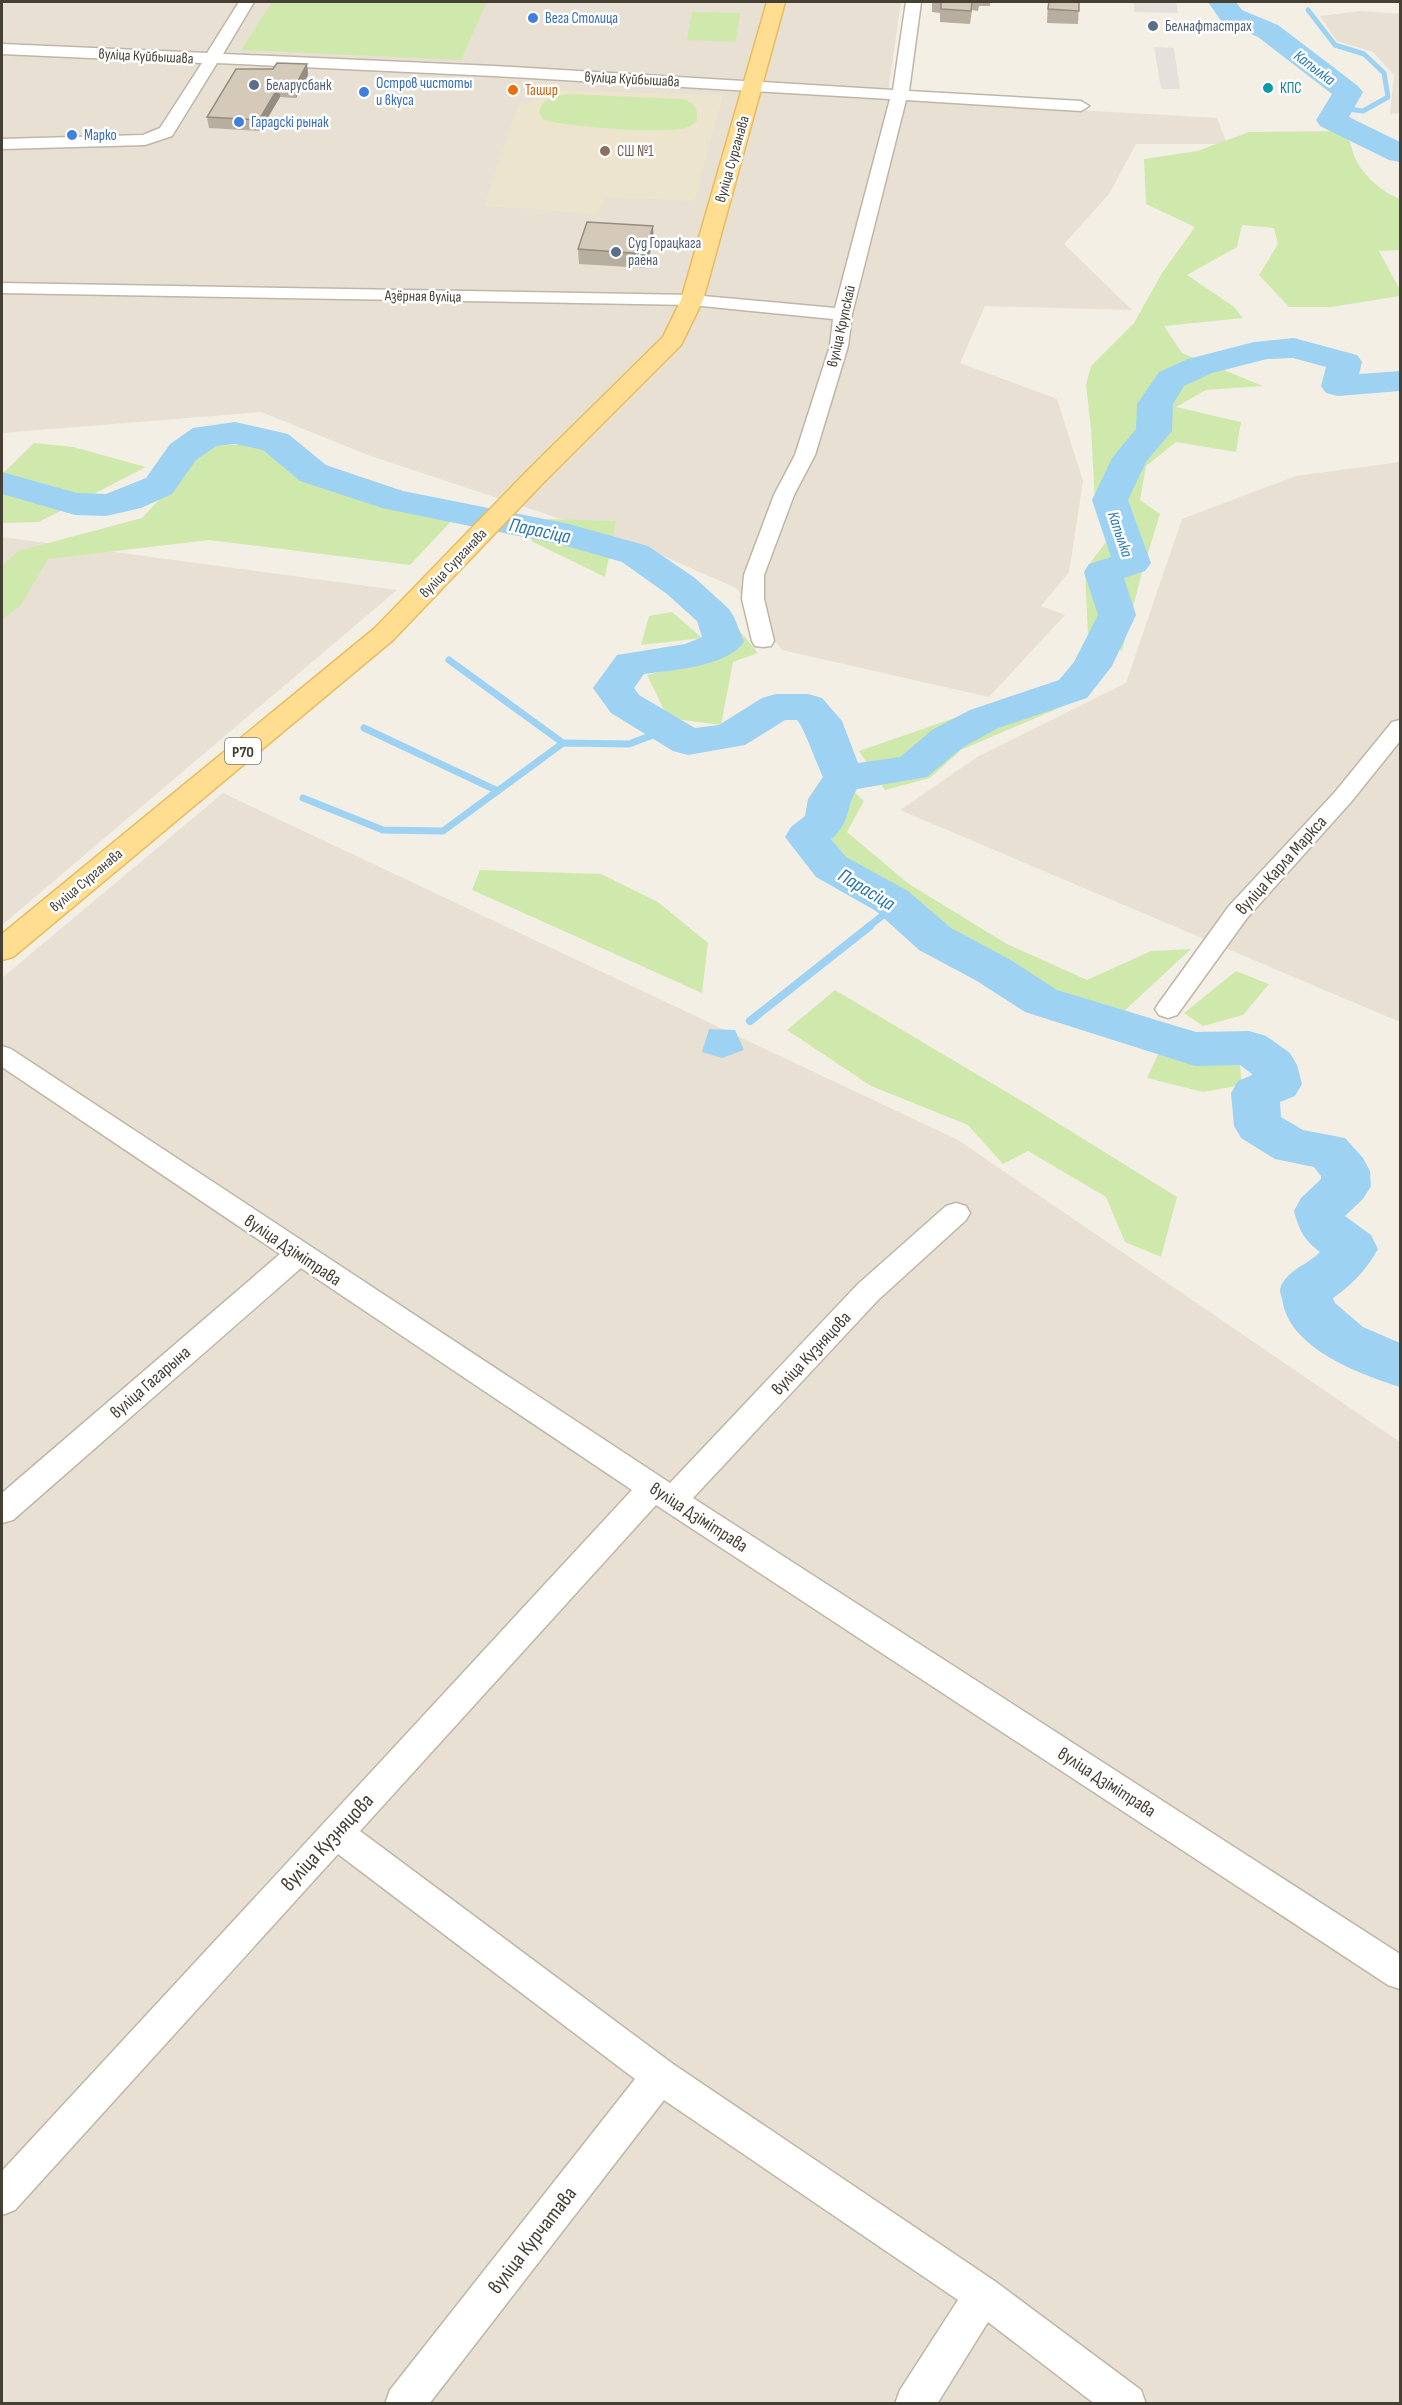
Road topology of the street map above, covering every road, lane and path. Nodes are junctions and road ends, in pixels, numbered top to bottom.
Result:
1 (246, 2) edge
2 (776, 2) edge
3 (914, 2) edge
4 (2, 49) edge
5 (213, 59) junction
6 (753, 86) junction
7 (900, 94) junction
8 (1082, 106) dead end
9 (2, 144) edge
10 (2, 288) edge
11 (692, 300) junction
12 (843, 314) junction
13 (763, 641) dead end
14 (1401, 727) edge
15 (2, 950) edge
16 (1168, 1009) dead end
17 (2, 1055) edge
18 (956, 1213) dead end
19 (298, 1254) junction
20 (663, 1494) junction
21 (2, 1511) edge
22 (335, 1832) junction
23 (1401, 1973) edge
24 (660, 2076) junction
25 (2, 2197) edge
26 (983, 2295) junction
27 (404, 2403) edge
28 (914, 2403) edge
29 (1127, 2403) edge

1 - 5 street
2 - 6 main road, вуліца Сурганава / Р70
3 - 7 street, вуліца Крупскай
4 - 5 street, вуліца Куйбышава
5 - 6 street, вуліца Куйбышава
5 - 9 street
6 - 7 street, вуліца Куйбышава
6 - 11 main road, вуліца Сурганава / Р70
7 - 8 street, вуліца Куйбышава
7 - 12 street, вуліца Крупскай
10 - 11 street, Азёрная вуліца
11 - 12 street, Азёрная вуліца
11 - 15 main road, вуліца Сурганава / Р70
12 - 13 street, вуліца Крупскай
14 - 16 street, вуліца Карла Маркса
17 - 19 street, вуліца Дзімітрава
18 - 20 street, вуліца Кузняцова
19 - 20 street, вуліца Дзімітрава
19 - 21 street, вуліца Гагарына
20 - 22 street, вуліца Кузняцова
20 - 23 street, вуліца Дзімітрава
22 - 24 street
22 - 25 street, вуліца Кузняцова
24 - 26 street
24 - 27 street, вуліца Курчатава
26 - 28 street
26 - 29 street

